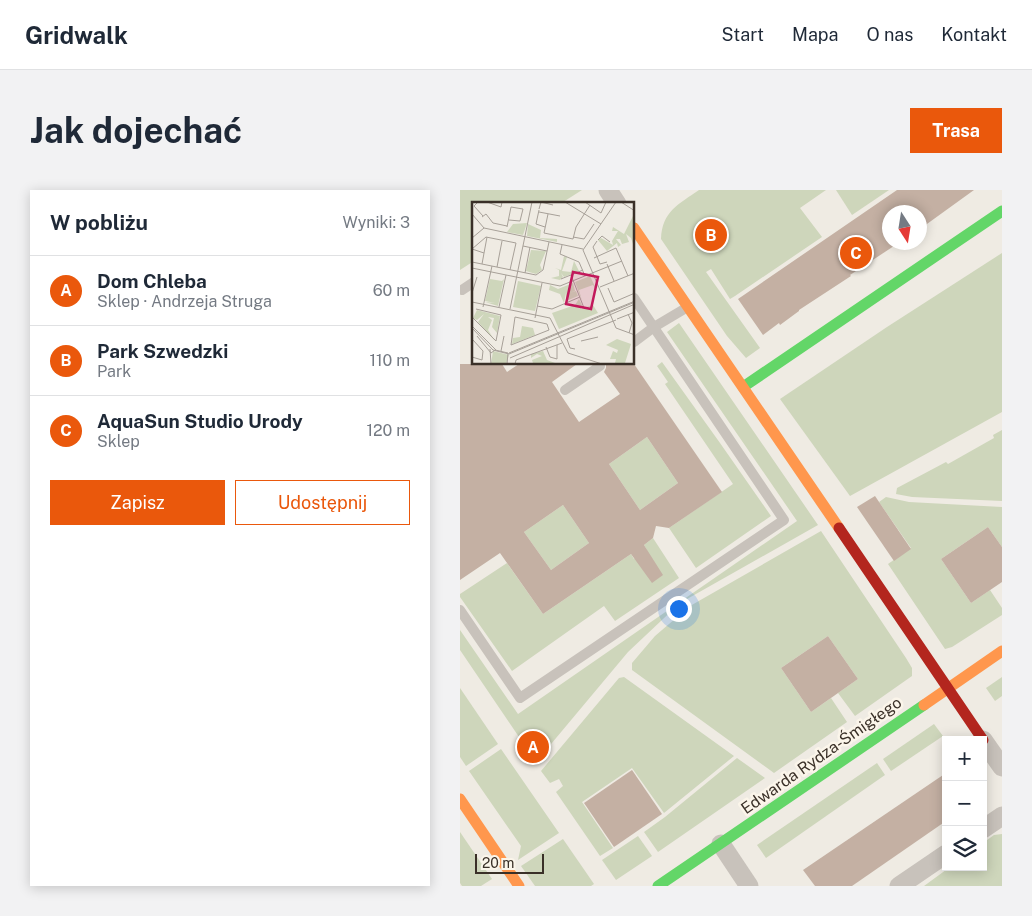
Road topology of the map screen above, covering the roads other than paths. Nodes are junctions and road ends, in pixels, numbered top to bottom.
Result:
1 (608, 190) edge
2 (616, 202) edge
3 (1002, 211) edge
4 (635, 230) edge
5 (644, 244) junction
6 (635, 251) edge
7 (472, 283) edge
8 (462, 290) dead end
9 (635, 299) edge
10 (687, 307) junction
11 (654, 327) junction
12 (635, 341) edge
13 (600, 366) dead end
14 (743, 387) junction
15 (565, 390) dead end
16 (460, 610) edge
17 (1002, 651) edge
18 (947, 688) junction
19 (980, 736) edge
20 (987, 746) edge
21 (1002, 767) edge
22 (460, 799) edge
23 (1002, 816) edge
24 (987, 826) edge
25 (721, 844) junction
26 (942, 857) edge
27 (519, 886) edge
28 (658, 886) edge
29 (749, 886) edge
30 (899, 886) edge

1 - 2 street
3 - 14 street
4 - 5 street
5 - 6 lane
5 - 10 street
7 - 8 lane
9 - 11 lane
10 - 11 lane
10 - 14 street
11 - 12 lane
11 - 16 lane
13 - 15 lane
14 - 18 street
17 - 18 street, Edwarda Rydza-Śmigłego
18 - 19 street
18 - 25 street, Edwarda Rydza-Śmigłego
20 - 21 street
22 - 27 street
23 - 24 street
25 - 28 street, Edwarda Rydza-Śmigłego
25 - 29 street
26 - 30 street

